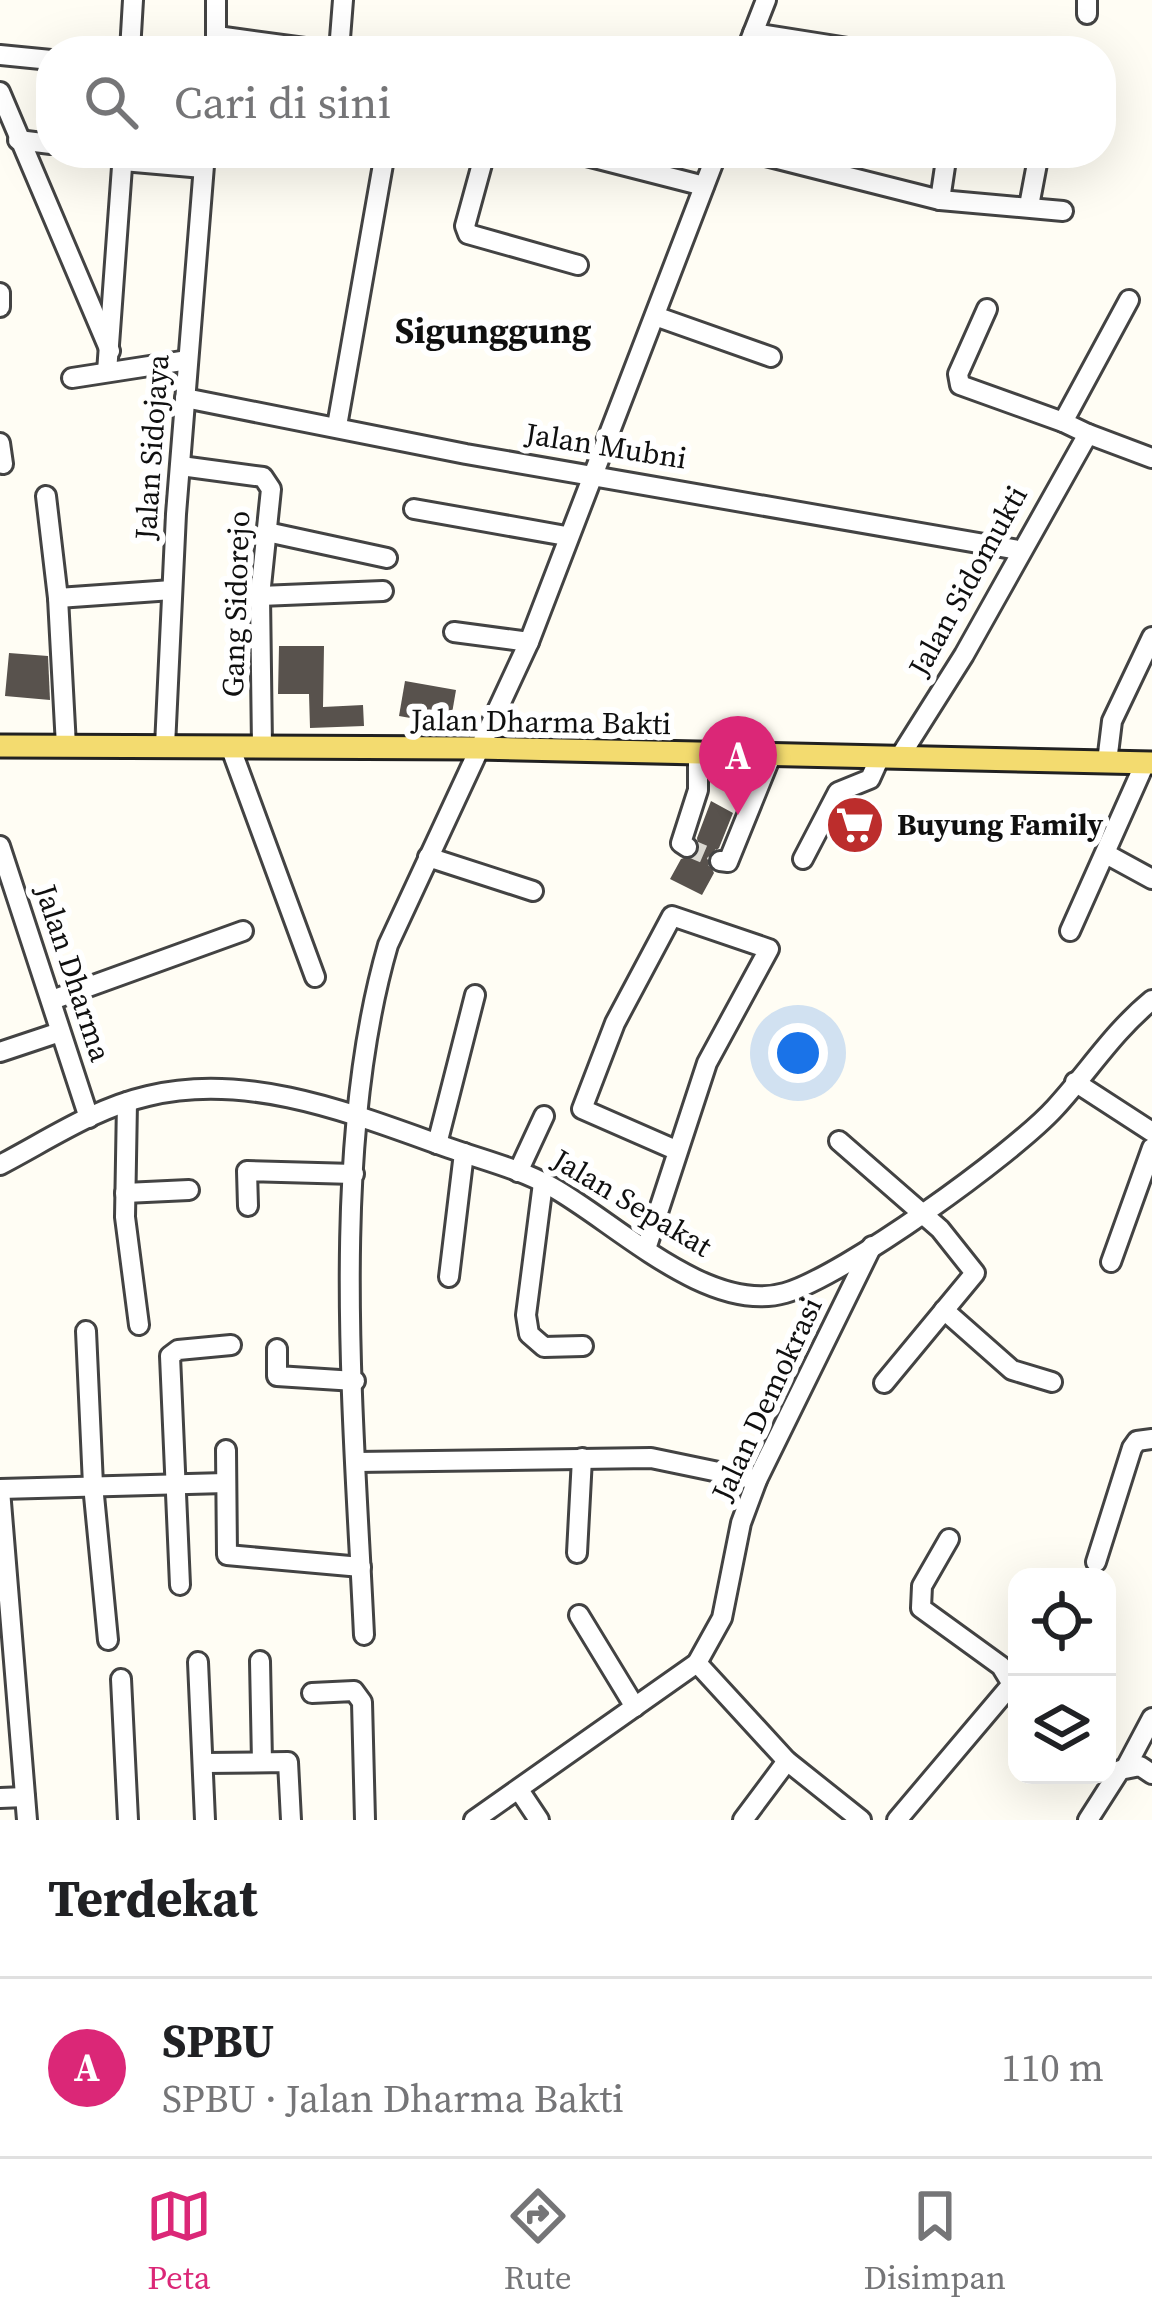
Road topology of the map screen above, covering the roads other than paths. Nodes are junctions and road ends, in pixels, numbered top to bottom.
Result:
1 (133, 0) edge
2 (216, 0) edge
3 (344, 0) edge
4 (766, 0) edge
5 (131, 36) edge
6 (216, 36) edge
7 (340, 36) edge
8 (751, 36) edge
9 (0, 55) edge
10 (36, 59) edge
11 (2, 104) edge
12 (18, 140) junction
13 (36, 142) edge
14 (122, 168) edge
15 (203, 168) edge
16 (382, 168) edge
17 (480, 168) edge
18 (634, 168) edge
19 (711, 168) edge
20 (813, 168) edge
21 (945, 168) edge
22 (1036, 168) edge
23 (704, 186) junction
24 (940, 200) junction
25 (1029, 206) junction
26 (1063, 212) dead end
27 (578, 265) dead end
28 (0, 293) edge
29 (1129, 299) dead end
30 (0, 307) edge
31 (987, 309) dead end
32 (655, 316) junction
33 (110, 351) junction
34 (771, 357) dead end
35 (188, 361) junction
36 (107, 373) junction
37 (72, 378) dead end
38 (185, 398) junction
39 (1064, 422) junction
40 (337, 425) junction
41 (1088, 434) junction
42 (0, 442) edge
43 (1152, 458) edge
44 (3, 464) dead end
45 (181, 466) junction
46 (592, 472) junction
47 (46, 496) dead end
48 (415, 509) dead end
49 (267, 532) junction
50 (566, 536) junction
51 (1018, 550) junction
52 (387, 558) dead end
53 (172, 590) junction
54 (383, 591) dead end
55 (260, 596) junction
56 (58, 598) junction
57 (454, 632) dead end
58 (1152, 637) edge
59 (529, 642) junction
60 (0, 746) edge
61 (66, 746) junction
62 (164, 746) junction
63 (230, 746) junction
64 (262, 746) junction
65 (477, 748) junction
66 (698, 754) junction
67 (771, 756) junction
68 (889, 757) junction
69 (1107, 762) junction
70 (1149, 763) edge
71 (0, 846) edge
72 (687, 847) dead end
73 (1108, 855) junction
74 (428, 857) junction
75 (803, 859) dead end
76 (720, 861) dead end
77 (1152, 879) edge
78 (533, 891) dead end
79 (243, 931) dead end
80 (1070, 931) dead end
81 (315, 977) dead end
82 (475, 995) dead end
83 (52, 1000) junction
84 (1152, 1000) edge
85 (60, 1032) junction
86 (0, 1052) edge
87 (1075, 1082) junction
88 (127, 1102) junction
89 (544, 1116) dead end
90 (355, 1117) junction
91 (89, 1118) junction
92 (1152, 1132) edge
93 (839, 1141) dead end
94 (437, 1144) junction
95 (1152, 1148) edge
96 (678, 1151) junction
97 (464, 1153) junction
98 (0, 1165) edge
99 (518, 1172) junction
100 (354, 1174) junction
101 (543, 1183) junction
102 (189, 1190) dead end
103 (125, 1193) junction
104 (248, 1206) dead end
105 (921, 1214) junction
106 (872, 1246) junction
107 (646, 1249) junction
108 (1111, 1262) dead end
109 (449, 1277) dead end
110 (944, 1310) junction
111 (139, 1325) dead end
112 (86, 1331) dead end
113 (231, 1345) dead end
114 (583, 1346) dead end
115 (277, 1349) dead end
116 (355, 1381) junction
117 (1052, 1382) dead end
118 (884, 1383) dead end
119 (1152, 1439) edge
120 (226, 1450) dead end
121 (582, 1458) junction
122 (356, 1462) junction
123 (758, 1480) junction
124 (226, 1483) junction
125 (174, 1484) junction
126 (93, 1485) junction
127 (0, 1489) edge
128 (0, 1501) edge
129 (949, 1538) dead end
130 (577, 1553) dead end
131 (1096, 1562) dead end
132 (361, 1567) junction
133 (180, 1585) dead end
134 (579, 1615) dead end
135 (364, 1635) dead end
136 (108, 1640) dead end
137 (260, 1661) dead end
138 (7, 1662) edge
139 (198, 1662) dead end
140 (697, 1663) junction
141 (121, 1679) dead end
142 (312, 1693) dead end
143 (635, 1707) junction
144 (1152, 1718) edge
145 (787, 1761) junction
146 (262, 1762) junction
147 (205, 1763) junction
148 (1126, 1767) junction
149 (1152, 1774) edge
150 (519, 1790) junction
151 (25, 1797) junction
152 (0, 1798) edge
153 (27, 1820) edge
154 (128, 1820) edge
155 (205, 1820) edge
156 (291, 1820) edge
157 (364, 1820) edge
158 (474, 1820) edge
159 (539, 1820) edge
160 (743, 1820) edge
161 (861, 1820) edge
162 (897, 1820) edge
163 (1088, 1820) edge

1 - 5 street
2 - 6 street
3 - 7 street
4 - 8 street
9 - 10 street
11 - 12 street
12 - 13 street
12 - 33 street
14 - 33 street
15 - 35 street, Jalan Sidojaya
16 - 40 street
17 - 27 street
18 - 23 street
19 - 23 street
20 - 24 street
21 - 24 street
22 - 25 street
23 - 32 street
24 - 25 street
25 - 26 street
28 - 30 street
29 - 39 street
31 - 39 street
32 - 34 street
32 - 46 street
33 - 36 street
35 - 36 street
35 - 38 street, Jalan Sidojaya
36 - 37 street
38 - 40 street, Jalan Mubni
38 - 45 street, Jalan Sidojaya
39 - 41 street
40 - 46 street, Jalan Mubni
41 - 43 street
41 - 51 street, Jalan Sidomukti
42 - 44 street
45 - 49 street, Gang Sidorejo
45 - 53 street, Jalan Sidojaya
46 - 50 street
46 - 51 street, Jalan Mubni
47 - 56 street
48 - 50 street
49 - 52 street
49 - 55 street, Gang Sidorejo
50 - 59 street
51 - 68 street, Jalan Sidomukti
53 - 56 street
53 - 62 street, Jalan Sidojaya
54 - 55 street
55 - 64 street, Gang Sidorejo
56 - 61 street
57 - 59 street
58 - 69 street
59 - 65 street
60 - 61 main road, Jalan Dharma Bakti
61 - 62 main road, Jalan Dharma Bakti
62 - 63 main road, Jalan Dharma Bakti
63 - 64 main road, Jalan Dharma Bakti
63 - 81 street
64 - 65 main road, Jalan Dharma Bakti
65 - 66 main road, Jalan Dharma Bakti
65 - 74 street
66 - 67 main road, Jalan Dharma Bakti
66 - 72 street
67 - 68 main road, Jalan Dharma Bakti
67 - 76 street
68 - 69 main road, Jalan Dharma Bakti
68 - 75 street, Jalan Sidomukti
69 - 70 main road, Jalan Dharma Bakti
70 - 73 street
71 - 83 street, Jalan Dharma
73 - 77 street
73 - 80 street
74 - 78 street
74 - 90 street
79 - 83 street
82 - 94 street
83 - 85 street, Jalan Dharma
84 - 87 street, Jalan Sepakat
85 - 86 street
85 - 91 street, Jalan Dharma
87 - 92 street
87 - 105 street, Jalan Sepakat
88 - 90 street, Jalan Sepakat
88 - 91 street, Jalan Sepakat
88 - 103 street
89 - 99 street
90 - 94 street, Jalan Sepakat
90 - 100 street
91 - 98 street, Jalan Sepakat
93 - 105 street
94 - 97 street, Jalan Sepakat
95 - 108 street
96 - 96 street
96 - 107 street
97 - 99 street, Jalan Sepakat
97 - 109 street
99 - 101 street, Jalan Sepakat
100 - 104 street
100 - 116 street
101 - 107 street, Jalan Sepakat
101 - 114 street
102 - 103 street
103 - 111 street
105 - 106 street, Jalan Sepakat
105 - 110 street
106 - 107 street, Jalan Sepakat
106 - 123 street, Jalan Demokrasi
110 - 117 street
110 - 118 street
112 - 126 street
113 - 125 street
115 - 116 street
116 - 122 street
119 - 131 street
120 - 124 street
121 - 122 street
121 - 123 street
121 - 130 street
122 - 132 street
123 - 140 street, Jalan Demokrasi
124 - 125 street
124 - 132 street
125 - 126 street
125 - 133 street
126 - 127 street
126 - 136 street
127 - 128 street
128 - 138 street
129 - 162 street
132 - 135 street
134 - 143 street
137 - 146 street
138 - 151 street
139 - 147 street
140 - 143 street, Jalan Demokrasi
140 - 145 street
141 - 154 street
142 - 157 street
143 - 150 street, Jalan Demokrasi
144 - 148 street
145 - 160 street
145 - 161 street
146 - 147 street
146 - 156 street
147 - 155 street
148 - 149 street
148 - 163 street
150 - 158 street, Jalan Demokrasi
150 - 159 street
151 - 152 street
151 - 153 street

